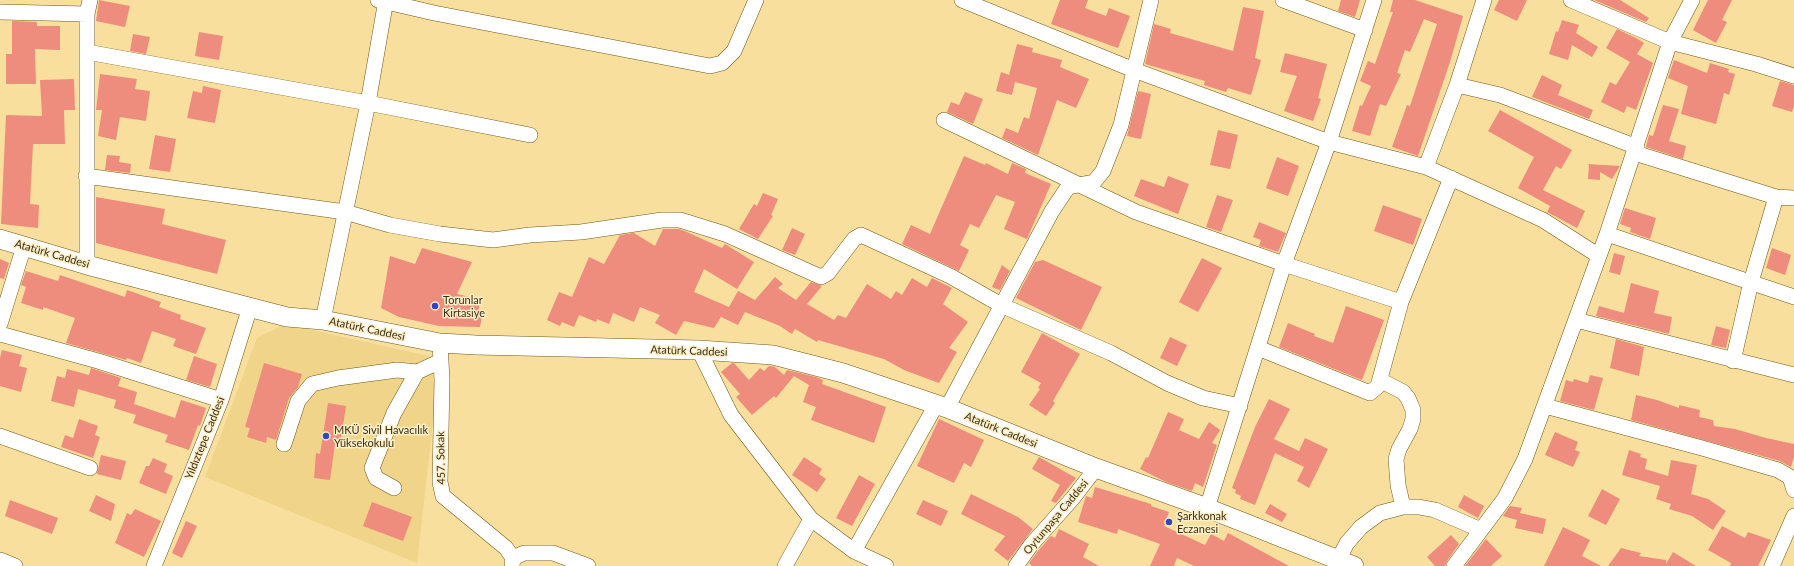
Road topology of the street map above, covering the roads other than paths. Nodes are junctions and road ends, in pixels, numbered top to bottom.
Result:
1 (383, 0) edge
2 (756, 0) edge
3 (962, 0) edge
4 (1151, 0) edge
5 (1283, 0) edge
6 (1374, 0) edge
7 (1484, 0) edge
8 (1571, 0) edge
9 (1692, 0) edge
10 (88, 7) edge
11 (0, 12) edge
12 (1365, 30) junction
13 (1670, 42) junction
14 (87, 52) junction
15 (1134, 70) junction
16 (1794, 76) edge
17 (1457, 85) junction
18 (368, 103) junction
19 (944, 120) dead end
20 (530, 135) dead end
21 (1329, 142) junction
22 (1636, 150) junction
23 (1426, 167) junction
24 (86, 176) junction
25 (1451, 178) junction
26 (1081, 184) junction
27 (1776, 197) junction
28 (1794, 198) edge
29 (345, 212) junction
30 (1607, 234) junction
31 (0, 239) edge
32 (24, 246) junction
33 (1599, 256) junction
34 (1284, 264) junction
35 (87, 265) junction
36 (1751, 282) junction
37 (1794, 297) edge
38 (1401, 302) junction
39 (1003, 306) junction
40 (250, 307) junction
41 (323, 320) junction
42 (1576, 320) junction
43 (0, 324) edge
44 (0, 334) edge
45 (1258, 348) junction
46 (700, 350) junction
47 (441, 352) junction
48 (1733, 361) junction
49 (417, 372) junction
50 (1794, 375) edge
51 (1380, 380) junction
52 (221, 400) junction
53 (1240, 406) junction
54 (1545, 406) junction
55 (941, 407) junction
56 (0, 436) edge
57 (284, 444) dead end
58 (90, 468) dead end
59 (1096, 468) junction
60 (1793, 479) edge
61 (394, 488) dead end
62 (1403, 507) junction
63 (1207, 508) junction
64 (1794, 516) edge
65 (811, 519) junction
66 (1481, 530) junction
67 (854, 551) junction
68 (0, 560) edge
69 (512, 562) edge
70 (1346, 563) edge
71 (15, 566) edge
72 (154, 566) edge
73 (588, 566) edge
74 (785, 566) edge
75 (886, 566) edge
76 (1016, 566) edge
77 (1454, 566) edge
78 (1772, 566) edge

1 - 2 street
1 - 18 street
3 - 15 street
4 - 15 street
5 - 12 street
6 - 12 street
7 - 17 street
8 - 13 street
9 - 13 street
10 - 11 street
10 - 14 street
12 - 21 street
13 - 16 street
13 - 22 street
14 - 18 street
14 - 24 street
15 - 21 street
15 - 26 street
17 - 22 street
17 - 23 street
18 - 20 street
18 - 29 street
19 - 26 street
21 - 23 street
21 - 34 street
22 - 27 street
22 - 30 street
23 - 25 street
24 - 29 street
24 - 35 street
25 - 33 street
25 - 38 street
26 - 34 street
26 - 39 street
27 - 28 street
27 - 36 street
29 - 39 street
29 - 41 street
30 - 33 street
30 - 36 street
31 - 32 main road, Atatürk Caddesi
32 - 35 main road, Atatürk Caddesi
32 - 43 street
33 - 42 street
34 - 38 street
34 - 45 street
35 - 40 main road, Atatürk Caddesi
36 - 37 street
36 - 48 street
38 - 51 street
39 - 53 street
39 - 55 street
40 - 41 main road, Atatürk Caddesi
40 - 52 street, Yıldıztepe Caddesi
41 - 47 main road, Atatürk Caddesi
42 - 48 street
42 - 54 street
44 - 52 street
45 - 51 street
45 - 53 street
46 - 47 main road, Atatürk Caddesi
46 - 55 main road, Atatürk Caddesi
46 - 65 street
47 - 49 street
47 - 69 street, 457. Sokak
48 - 50 street
49 - 57 street
49 - 61 street
51 - 62 street
52 - 72 street, Yıldıztepe Caddesi
53 - 63 street
54 - 60 street
54 - 66 street
55 - 59 main road, Atatürk Caddesi
55 - 67 street
56 - 58 street
59 - 63 main road, Atatürk Caddesi
59 - 76 street, Oytunpaşa Caddesi
62 - 66 street
62 - 70 street
63 - 70 main road, Atatürk Caddesi
64 - 78 street
65 - 67 street
65 - 74 street
66 - 77 street
67 - 75 street
68 - 71 street
69 - 73 street

